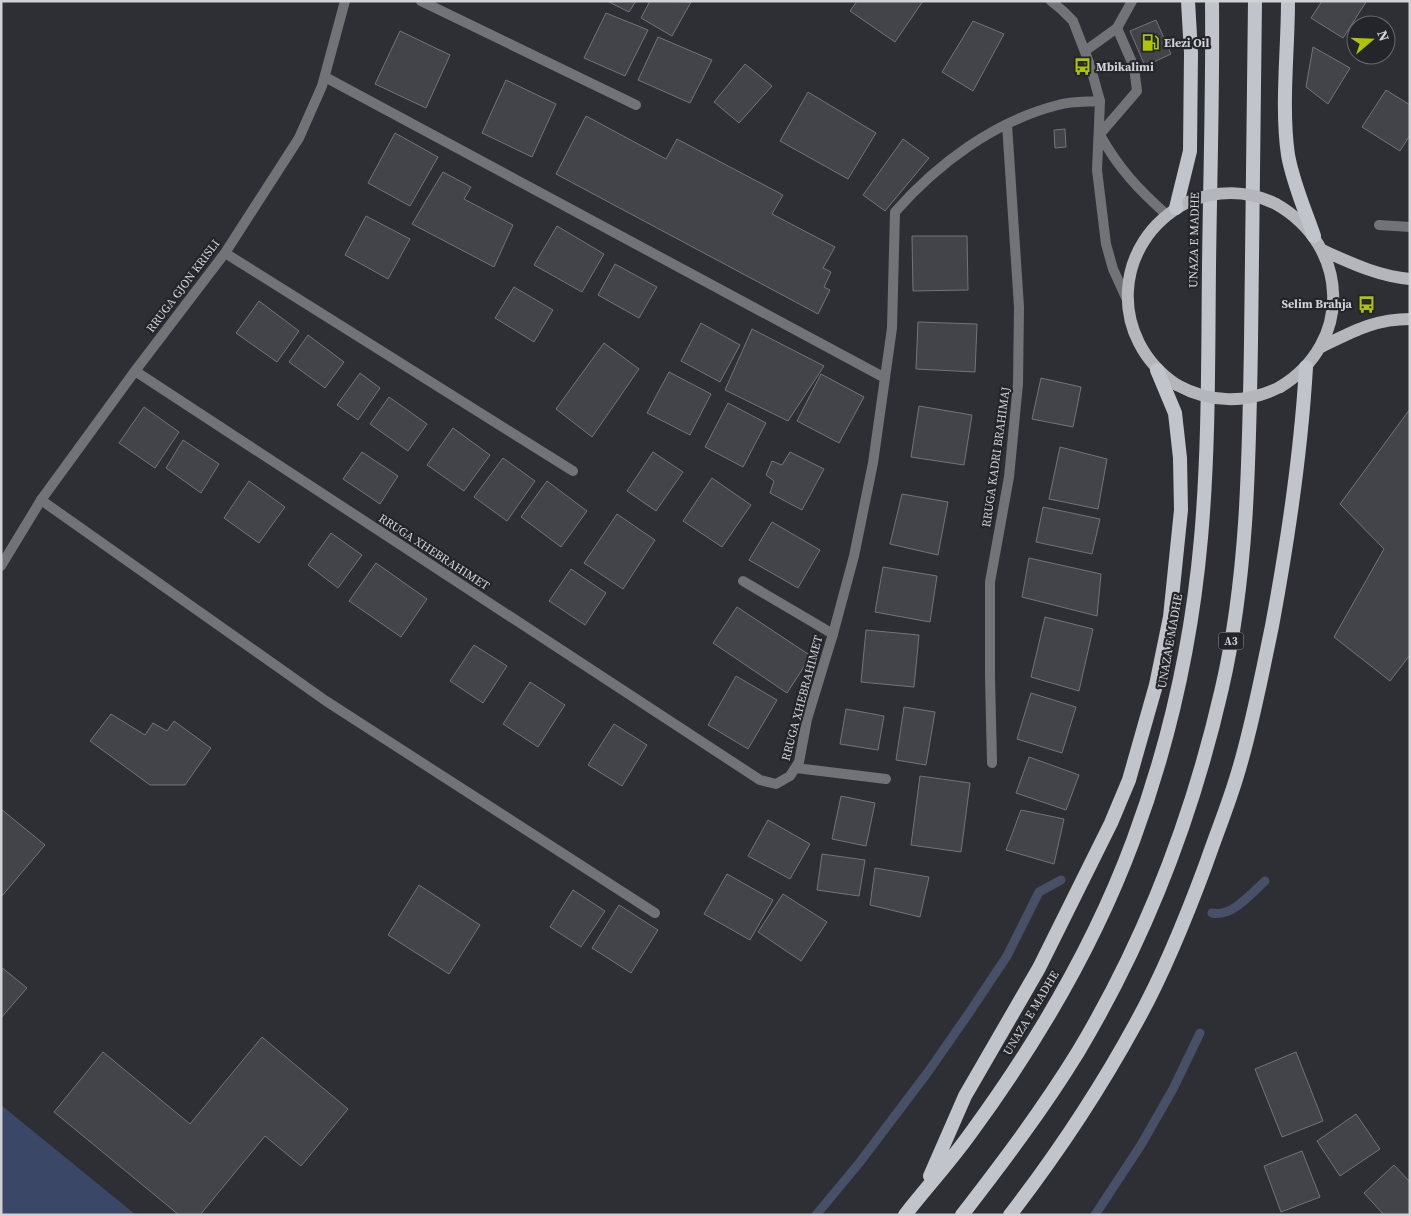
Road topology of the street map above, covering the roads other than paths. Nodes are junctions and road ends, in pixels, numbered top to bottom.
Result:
1 (345, 1) edge
2 (421, 1) edge
3 (1051, 1) edge
4 (1132, 1) edge
5 (1188, 1) edge
6 (1212, 1) edge
7 (1255, 1) edge
8 (1288, 1) edge
9 (1117, 28) junction
10 (1086, 50) junction
11 (325, 77) junction
12 (1100, 102) junction
13 (636, 105) dead end
14 (1007, 124) junction
15 (1100, 134) junction
16 (1177, 208) junction
17 (1379, 225) dead end
18 (1410, 227) edge
19 (1314, 236) junction
20 (1322, 250) junction
21 (225, 253) junction
22 (1410, 279) edge
23 (1128, 302) junction
24 (1410, 319) edge
25 (1320, 347) junction
26 (1306, 367) junction
27 (1158, 370) junction
28 (135, 371) junction
29 (885, 378) junction
30 (573, 470) dead end
31 (42, 500) junction
32 (1, 566) edge
33 (743, 581) dead end
34 (832, 634) junction
35 (992, 763) dead end
36 (796, 768) junction
37 (886, 779) dead end
38 (655, 913) dead end
39 (922, 1193) junction
40 (905, 1215) edge
41 (962, 1215) edge
42 (1010, 1215) edge

1 - 11 street, RRUGA GJON KRISLI
2 - 13 street
3 - 10 street
4 - 9 street
5 - 16 highway
6 - 39 highway, UNAZA E MADHE
7 - 41 highway, A3
8 - 19 highway
9 - 10 street
9 - 15 street
10 - 12 street
11 - 21 street, RRUGA GJON KRISLI
11 - 29 street
12 - 14 street, RRUGA XHEBRAHIMET
12 - 15 street
14 - 29 street, RRUGA XHEBRAHIMET
14 - 35 street, RRUGA KADRI BRAHIMAJ
15 - 16 street
15 - 23 street
16 - 19 main road, bridge
16 - 23 main road
17 - 18 street
19 - 20 main road
20 - 22 main road
20 - 25 main road
21 - 28 street, RRUGA GJON KRISLI
21 - 30 street
23 - 27 main road
24 - 25 main road
25 - 26 main road
26 - 27 main road, bridge
26 - 42 highway
27 - 39 highway
28 - 31 street, RRUGA GJON KRISLI
28 - 36 street, RRUGA XHEBRAHIMET
29 - 34 street, RRUGA XHEBRAHIMET
31 - 32 street, RRUGA GJON KRISLI
31 - 38 street
33 - 34 street
34 - 36 street, RRUGA XHEBRAHIMET
36 - 37 street
39 - 40 highway, UNAZA E MADHE

